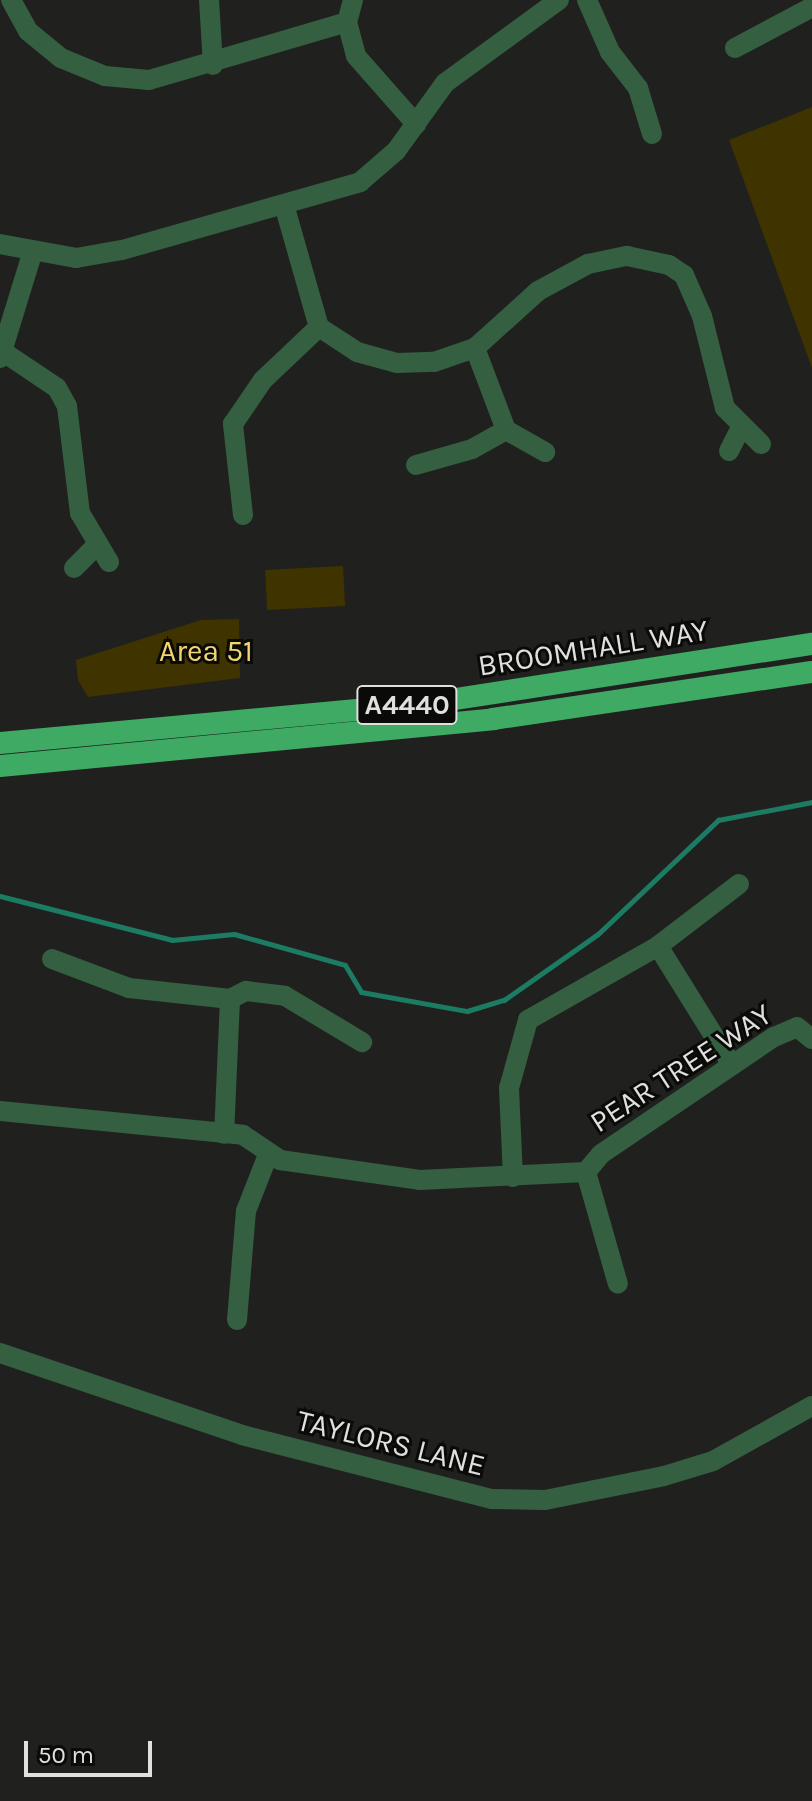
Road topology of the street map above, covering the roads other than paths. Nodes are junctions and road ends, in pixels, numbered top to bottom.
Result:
1 (11, 0) edge
2 (209, 0) edge
3 (353, 0) edge
4 (559, 0) edge
5 (587, 0) edge
6 (812, 7) edge
7 (347, 22) junction
8 (735, 48) dead end
9 (213, 65) junction
10 (416, 124) junction
11 (652, 134) dead end
12 (285, 208) junction
13 (0, 244) edge
14 (32, 254) junction
15 (319, 327) junction
16 (475, 348) junction
17 (2, 355) edge
18 (740, 429) junction
19 (506, 430) junction
20 (761, 444) dead end
21 (729, 451) dead end
22 (545, 452) dead end
23 (416, 465) dead end
24 (243, 515) dead end
25 (74, 568) dead end
26 (812, 644) edge
27 (812, 672) edge
28 (0, 743) edge
29 (0, 766) edge
30 (739, 884) dead end
31 (658, 946) junction
32 (52, 959) dead end
33 (230, 999) junction
34 (807, 1030) edge
35 (362, 1042) dead end
36 (732, 1065) junction
37 (0, 1111) edge
38 (224, 1134) junction
39 (268, 1155) junction
40 (586, 1172) junction
41 (513, 1177) junction
42 (618, 1284) dead end
43 (237, 1320) dead end
44 (0, 1353) edge
45 (812, 1406) edge

1 - 9 street
2 - 9 street
3 - 7 street
4 - 10 street
5 - 11 street
6 - 8 street
7 - 9 street
7 - 10 street
10 - 12 street
12 - 14 street
12 - 15 street
13 - 14 street
14 - 17 street
15 - 16 street
15 - 24 street
16 - 18 street
16 - 19 street
17 - 25 street
18 - 20 street
18 - 21 street
19 - 22 street
19 - 23 street
26 - 28 highway, BROOMHALL WAY / A4440
27 - 29 highway, BROOMHALL WAY / A4440
30 - 31 street
31 - 36 street
31 - 41 street
32 - 33 street
33 - 35 street
33 - 38 street
34 - 36 street, PEAR TREE WAY
36 - 40 street, PEAR TREE WAY
37 - 38 street
38 - 39 street
39 - 41 street
39 - 43 street
40 - 41 street
40 - 42 street
44 - 45 street, TAYLORS LANE

